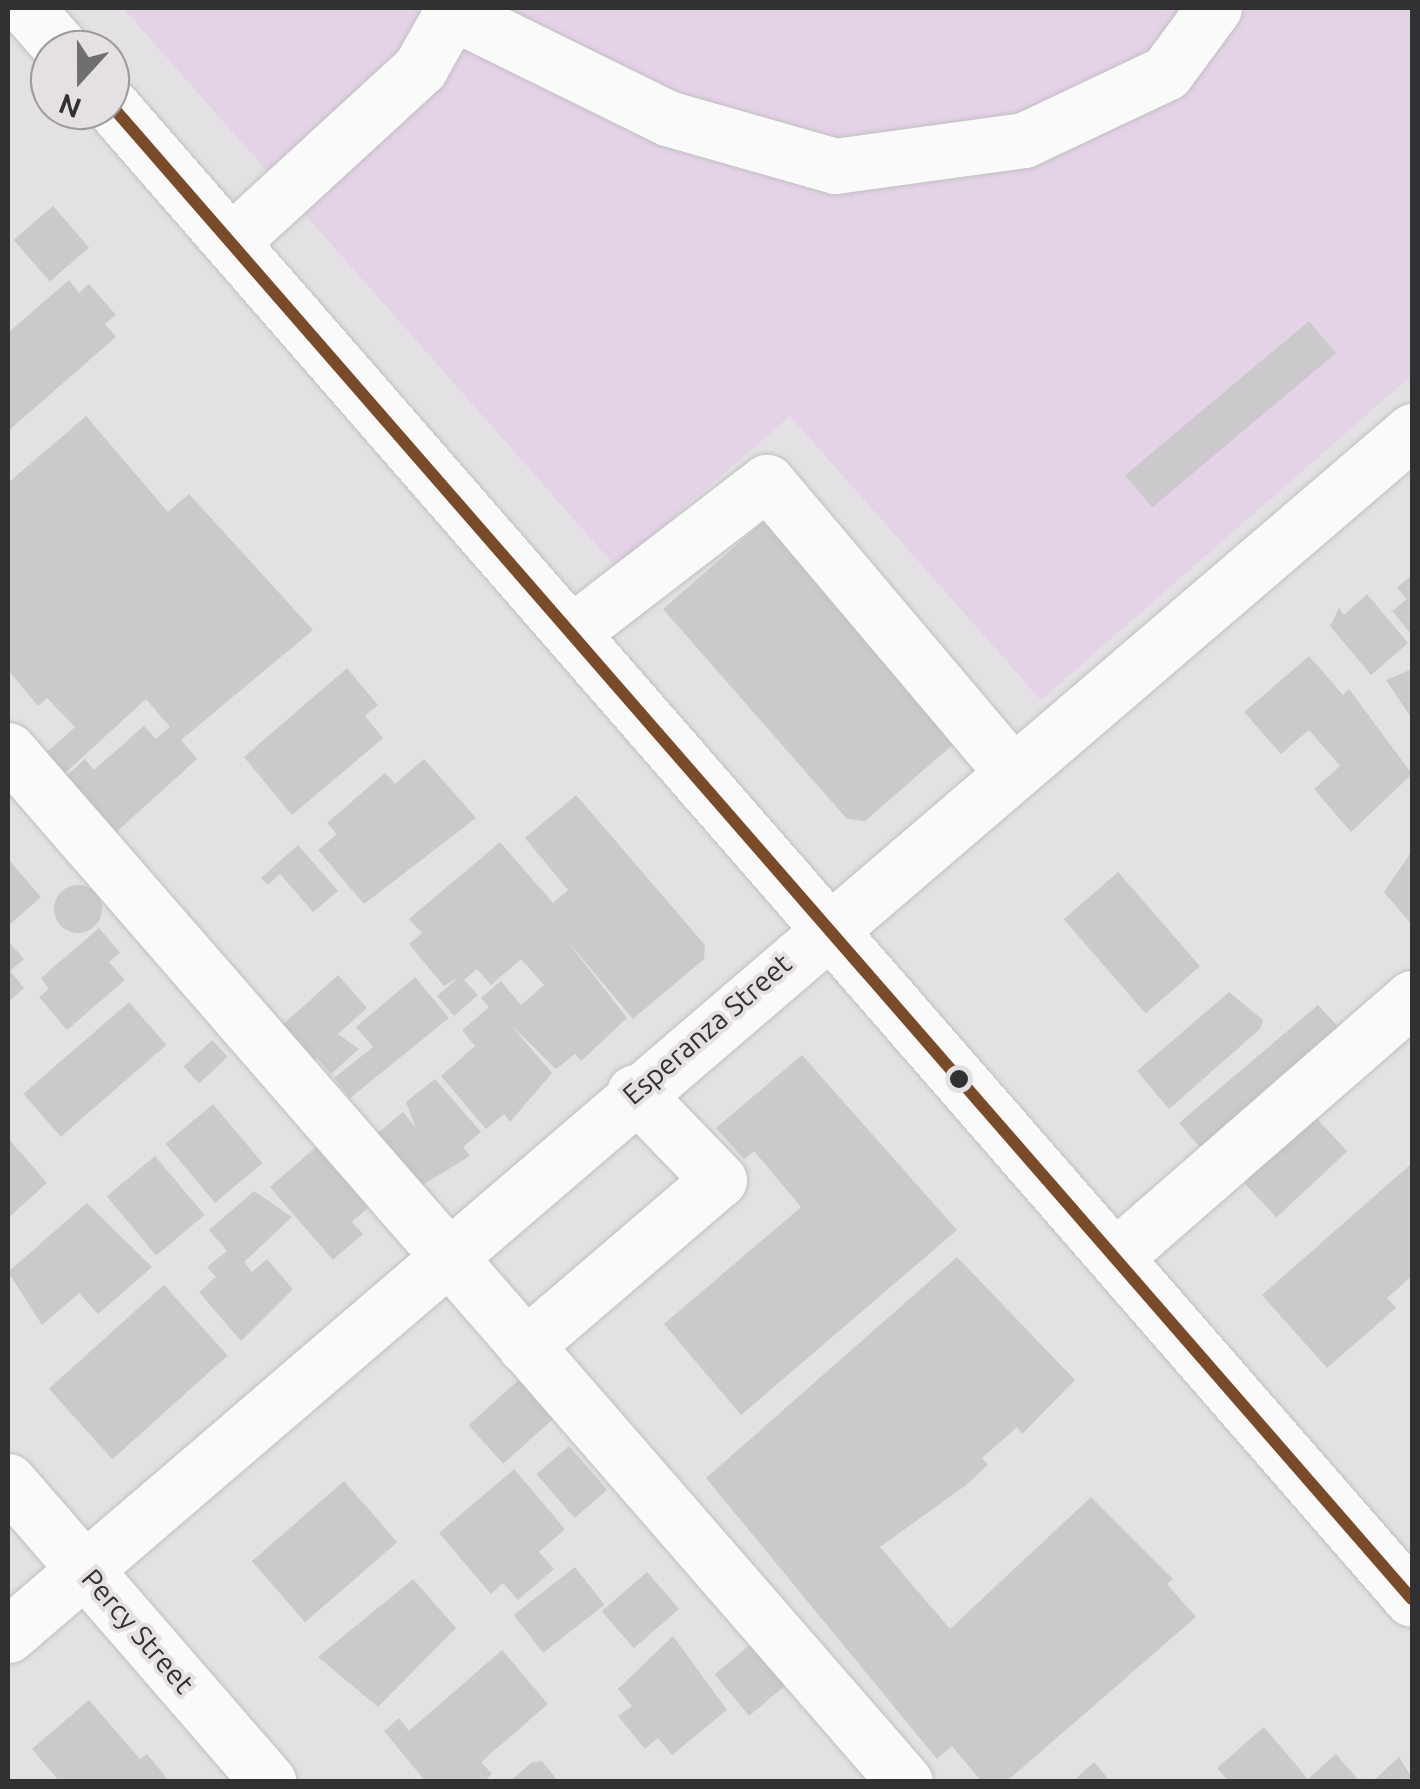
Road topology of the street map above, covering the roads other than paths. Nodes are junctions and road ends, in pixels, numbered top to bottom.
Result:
1 (26, 8) edge
2 (1214, 8) edge
3 (455, 11) edge
4 (45, 30) edge
5 (130, 127) edge
6 (231, 242) junction
7 (1412, 431) edge
8 (572, 632) junction
9 (8, 750) edge
10 (1010, 770) junction
11 (828, 925) junction
12 (1412, 998) edge
13 (634, 1092) junction
14 (446, 1255) junction
15 (1115, 1257) junction
16 (525, 1346) junction
17 (8, 1481) edge
18 (84, 1568) junction
19 (1412, 1599) edge
20 (8, 1635) edge
21 (269, 1782) edge
22 (906, 1782) edge

1 - 4 street
2 - 3 street
3 - 6 street
5 - 6 street
6 - 8 street
7 - 10 street, Esperanza Street
8 - 10 street
8 - 11 street
9 - 14 street
10 - 11 street, Esperanza Street
11 - 13 street, Esperanza Street
11 - 15 street
12 - 15 street
13 - 14 street, Esperanza Street
13 - 16 street
14 - 16 street
14 - 18 street, Esperanza Street
15 - 19 street
16 - 22 street
17 - 18 street, Percy Street
18 - 20 street, Esperanza Street
18 - 21 street, Percy Street

